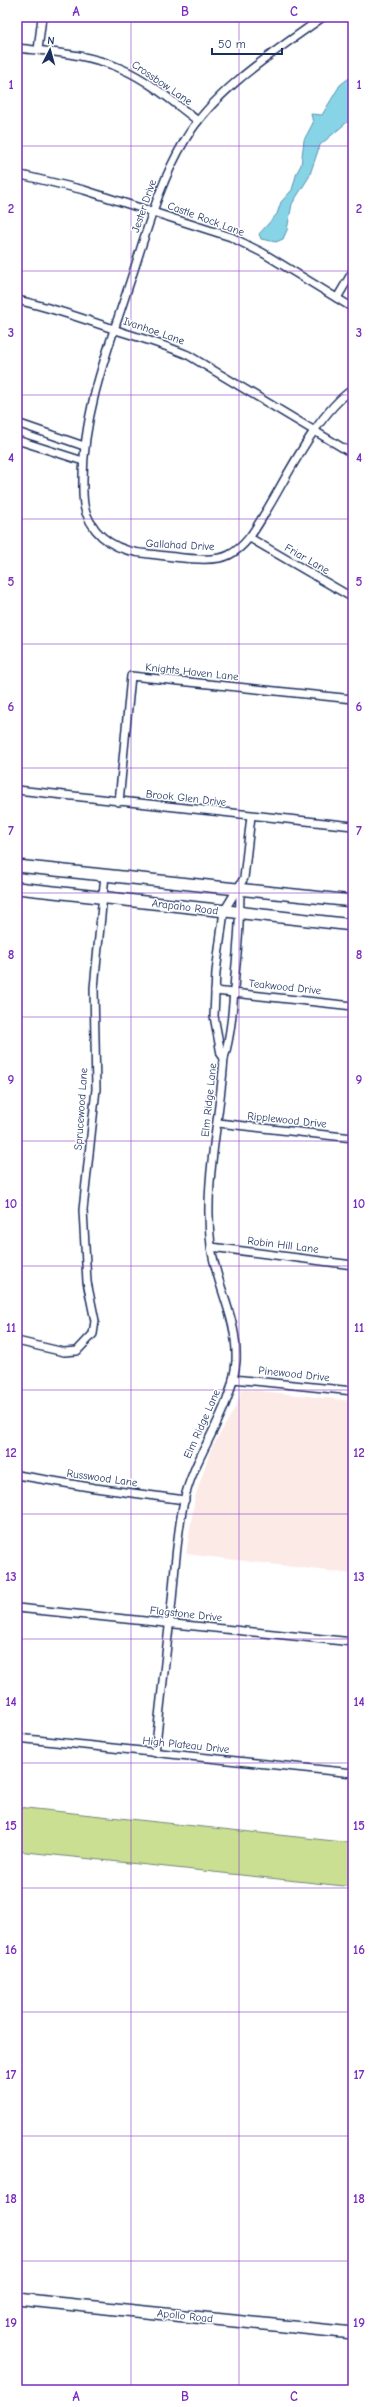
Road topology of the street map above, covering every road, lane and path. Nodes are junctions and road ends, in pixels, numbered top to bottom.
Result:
1 (42, 17) edge
2 (322, 17) edge
3 (17, 48) edge
4 (38, 50) junction
5 (198, 121) junction
6 (17, 174) edge
7 (153, 212) junction
8 (353, 271) edge
9 (337, 298) junction
10 (17, 300) edge
11 (353, 308) edge
12 (115, 329) junction
13 (353, 389) edge
14 (17, 423) edge
15 (315, 432) junction
16 (17, 440) edge
17 (84, 446) junction
18 (353, 454) edge
19 (83, 461) junction
20 (250, 538) junction
21 (353, 598) edge
22 (353, 699) edge
23 (17, 790) edge
24 (119, 802) junction
25 (250, 816) junction
26 (353, 826) edge
27 (17, 866) edge
28 (105, 875) junction
29 (17, 888) edge
30 (240, 889) junction
31 (103, 897) junction
32 (353, 901) edge
33 (224, 911) junction
34 (240, 913) junction
35 (353, 926) edge
36 (216, 991) junction
37 (234, 993) junction
38 (353, 1006) edge
39 (224, 1058) junction
40 (218, 1123) junction
41 (353, 1138) edge
42 (211, 1247) junction
43 (353, 1265) edge
44 (17, 1341) edge
45 (233, 1379) junction
46 (353, 1391) edge
47 (17, 1475) edge
48 (185, 1500) junction
49 (17, 1608) edge
50 (169, 1623) junction
51 (353, 1642) edge
52 (17, 1738) edge
53 (155, 1753) junction
54 (353, 1773) edge
55 (17, 2299) edge
56 (353, 2333) edge

1 - 4 street
2 - 5 street, Jester Drive
3 - 4 street, Crossbow Lane
4 - 5 street, Crossbow Lane
5 - 7 street, Jester Drive
6 - 7 street, Castle Rock Lane
7 - 9 street, Castle Rock Lane
7 - 12 street, Jester Drive
8 - 9 street
9 - 11 street, Castle Rock Lane
10 - 12 street, Ivanhoe Lane
12 - 15 street, Ivanhoe Lane
12 - 17 street, Jester Drive
13 - 15 street, Gallahad Drive
14 - 17 street
15 - 18 street, Ivanhoe Lane
15 - 20 street, Gallahad Drive
16 - 19 street
17 - 19 street, Jester Drive
19 - 20 street, Gallahad Drive
20 - 21 street, Friar Lane
22 - 24 street, Knights Haven Lane
23 - 24 street, Brook Glen Drive
24 - 25 street, Brook Glen Drive
25 - 26 street, Brook Glen Drive
25 - 30 street, Elm Ridge Lane
27 - 28 main road, Arapaho Road
28 - 30 main road, Arapaho Road
28 - 31 street, Sprucewood Lane
29 - 31 main road, Arapaho Road
30 - 32 main road, Arapaho Road
30 - 33 street, Elm Ridge Lane
30 - 34 street, Elm Ridge Lane
31 - 33 main road, Arapaho Road
31 - 44 street, Sprucewood Lane
33 - 34 main road, Arapaho Road
33 - 36 street, Elm Ridge Lane
34 - 35 main road, Arapaho Road
34 - 37 street, Elm Ridge Lane
36 - 37 street, Teakwood Drive
36 - 39 street, Elm Ridge Lane
37 - 38 street, Teakwood Drive
37 - 39 street, Elm Ridge Lane
39 - 40 street, Elm Ridge Lane
40 - 41 street, Ripplewood Drive
40 - 42 street, Elm Ridge Lane
42 - 43 street, Robin Hill Lane
42 - 45 street, Elm Ridge Lane
45 - 46 street, Pinewood Drive
45 - 48 street, Elm Ridge Lane
47 - 48 street, Russwood Lane
48 - 50 street, Elm Ridge Lane
49 - 50 street, Flagstone Drive
50 - 51 street, Flagstone Drive
50 - 53 street, Elm Ridge Lane
52 - 53 street, High Plateau Drive
53 - 54 street, High Plateau Drive
55 - 56 main road, Apollo Road

